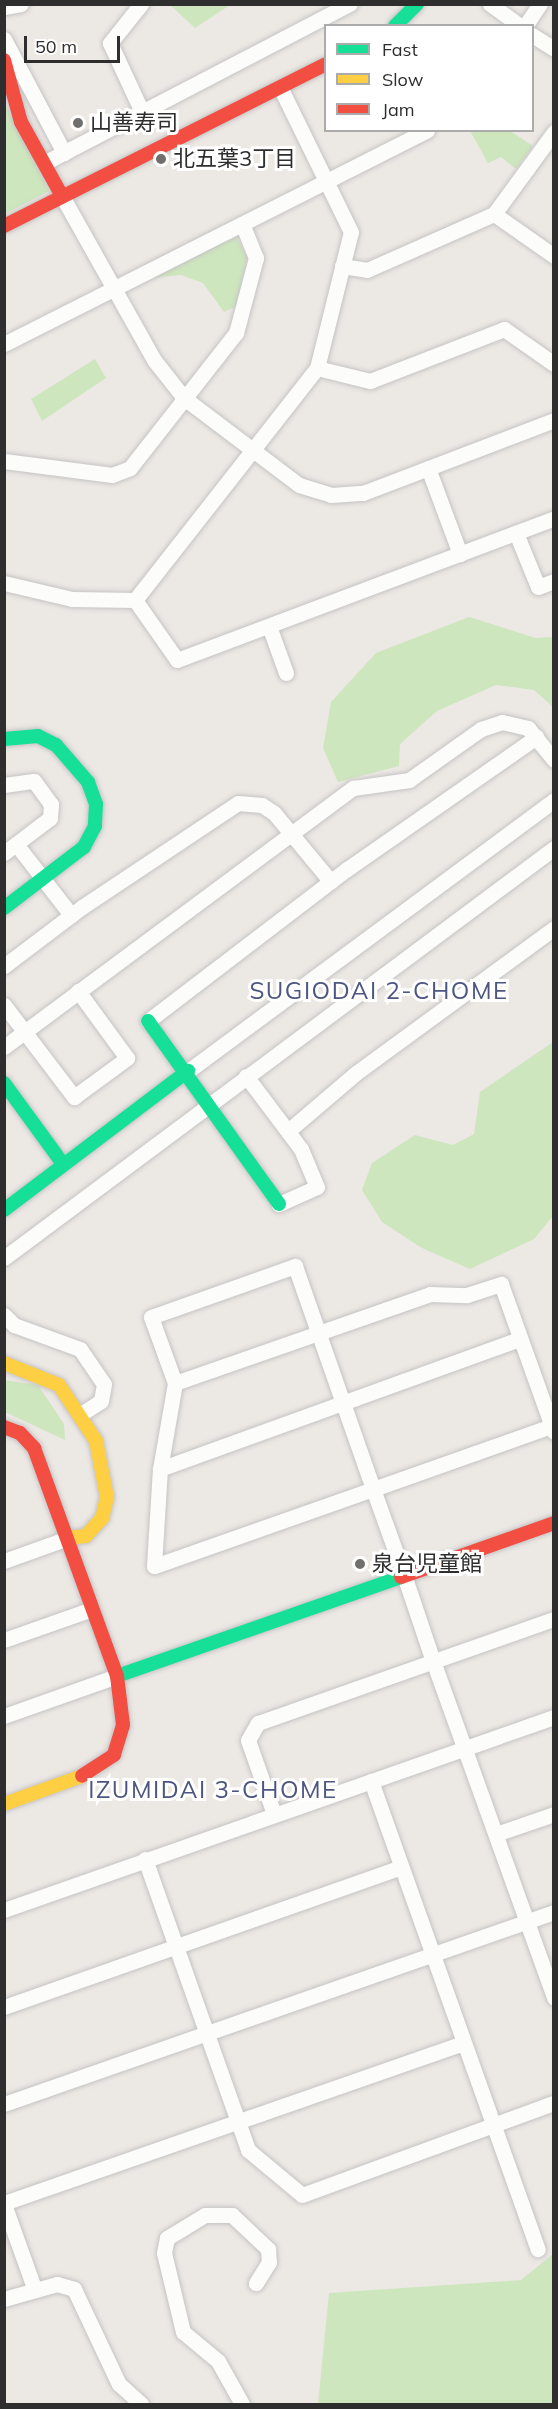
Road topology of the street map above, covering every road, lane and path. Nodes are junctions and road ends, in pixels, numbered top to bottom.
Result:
1 (21, 4) edge
2 (141, 4) edge
3 (350, 4) edge
4 (417, 4) edge
5 (490, 4) edge
6 (540, 4) edge
7 (4, 7) edge
8 (396, 24) edge
9 (517, 24) edge
10 (526, 24) edge
11 (534, 35) edge
12 (4, 39) edge
13 (554, 50) edge
14 (4, 60) edge
15 (324, 65) edge
16 (280, 87) junction
17 (143, 114) junction
18 (423, 132) edge
19 (554, 132) edge
20 (64, 153) junction
21 (548, 153) edge
22 (44, 164) junction
23 (328, 180) junction
24 (62, 196) junction
25 (494, 214) junction
26 (242, 224) junction
27 (4, 226) edge
28 (554, 256) edge
29 (342, 266) junction
30 (115, 288) junction
31 (4, 344) edge
32 (554, 364) edge
33 (317, 368) junction
34 (184, 398) junction
35 (554, 420) edge
36 (252, 451) junction
37 (4, 461) edge
38 (428, 468) junction
39 (554, 519) edge
40 (516, 532) junction
41 (460, 554) junction
42 (554, 581) edge
43 (4, 583) edge
44 (135, 600) junction
45 (269, 626) junction
46 (286, 673) dead end
47 (536, 737) junction
48 (4, 739) edge
49 (554, 760) edge
50 (4, 785) edge
51 (554, 800) edge
52 (293, 835) junction
53 (10, 848) edge
54 (554, 848) edge
55 (43, 879) junction
56 (331, 882) junction
57 (4, 908) edge
58 (71, 915) junction
59 (554, 928) edge
60 (4, 966) edge
61 (78, 991) junction
62 (4, 1005) edge
63 (148, 1021) joint
64 (24, 1032) junction
65 (4, 1047) edge
66 (188, 1071) junction
67 (246, 1076) junction
68 (4, 1083) edge
69 (211, 1102) junction
70 (288, 1131) junction
71 (63, 1164) junction
72 (279, 1204) joint
73 (4, 1210) edge
74 (4, 1258) edge
75 (4, 1316) edge
76 (319, 1333) junction
77 (520, 1339) junction
78 (4, 1363) edge
79 (175, 1383) junction
80 (343, 1401) junction
81 (81, 1414) junction
82 (4, 1427) edge
83 (553, 1428) edge
84 (160, 1470) junction
85 (373, 1490) junction
86 (554, 1523) edge
87 (68, 1538) junction
88 (4, 1561) edge
89 (404, 1575) junction
90 (92, 1609) junction
91 (554, 1619) edge
92 (4, 1640) edge
93 (433, 1661) junction
94 (117, 1676) junction
95 (4, 1716) edge
96 (554, 1717) edge
97 (465, 1748) junction
98 (371, 1781) junction
99 (4, 1804) edge
100 (274, 1814) junction
101 (554, 1815) edge
102 (496, 1834) junction
103 (145, 1860) junction
104 (401, 1867) junction
105 (4, 1910) edge
106 (554, 1912) edge
107 (525, 1922) junction
108 (177, 1946) junction
109 (432, 1955) junction
110 (554, 1998) edge
111 (4, 2007) edge
112 (206, 2034) junction
113 (463, 2043) junction
114 (554, 2103) edge
115 (4, 2104) edge
116 (236, 2120) junction
117 (493, 2126) junction
118 (4, 2203) edge
119 (538, 2248) dead end
120 (256, 2283) dead end
121 (34, 2288) junction
122 (4, 2299) edge
123 (141, 2404) edge
124 (242, 2404) edge

1 - 7 street
2 - 17 street
3 - 17 street
4 - 8 street
5 - 9 street
6 - 10 street
11 - 13 street
12 - 20 street
14 - 22 street
15 - 16 street
16 - 23 street
16 - 24 street
17 - 20 street
18 - 23 street
19 - 21 street
20 - 22 street
21 - 25 street
22 - 24 street
23 - 26 street
23 - 29 street
24 - 27 street
24 - 30 street
25 - 28 street
25 - 29 street
26 - 30 street
26 - 34 street
29 - 33 street
30 - 31 street
30 - 34 street
32 - 33 street
33 - 36 street
34 - 36 street
34 - 37 street
35 - 38 street
36 - 38 street
36 - 44 street
38 - 41 street
39 - 40 street
40 - 41 street
40 - 42 street
41 - 45 street
43 - 44 street
44 - 45 street
45 - 46 street
47 - 49 street
47 - 52 street
47 - 56 street
48 - 55 street
50 - 53 street
51 - 66 street
52 - 56 street
52 - 58 street
52 - 61 street
53 - 55 street
54 - 67 street
55 - 57 street
55 - 58 street
56 - 63 street
58 - 60 street
59 - 70 street
61 - 64 street
61 - 64 street
62 - 64 street
63 - 66 street
64 - 65 street
66 - 69 street
66 - 71 street
67 - 69 street
67 - 70 street
68 - 71 street
69 - 72 street
69 - 74 street
70 - 72 street
71 - 73 street
75 - 81 street
76 - 77 street
76 - 79 street
76 - 79 street
76 - 80 street
77 - 80 street
77 - 83 street
78 - 81 street
79 - 84 street
80 - 84 street
80 - 85 street
81 - 87 street
82 - 87 street
83 - 85 street
84 - 85 street
85 - 89 street
86 - 89 street
87 - 88 street
87 - 90 street
89 - 93 street
89 - 94 street
90 - 92 street
90 - 94 street
91 - 93 street
93 - 97 street
93 - 100 street
94 - 95 street
94 - 99 street
96 - 97 street
97 - 98 street
97 - 102 street
98 - 100 street
98 - 104 street
100 - 103 street
101 - 102 street
102 - 107 street
103 - 105 street
103 - 108 street
104 - 108 street
104 - 109 street
106 - 107 street
107 - 109 street
107 - 110 street
108 - 111 street
108 - 112 street
109 - 112 street
109 - 113 street
112 - 115 street
112 - 116 street
113 - 116 street
113 - 117 street
114 - 117 street
116 - 117 street
116 - 118 street
117 - 119 street
118 - 121 street
120 - 124 street
121 - 122 street
121 - 123 street

